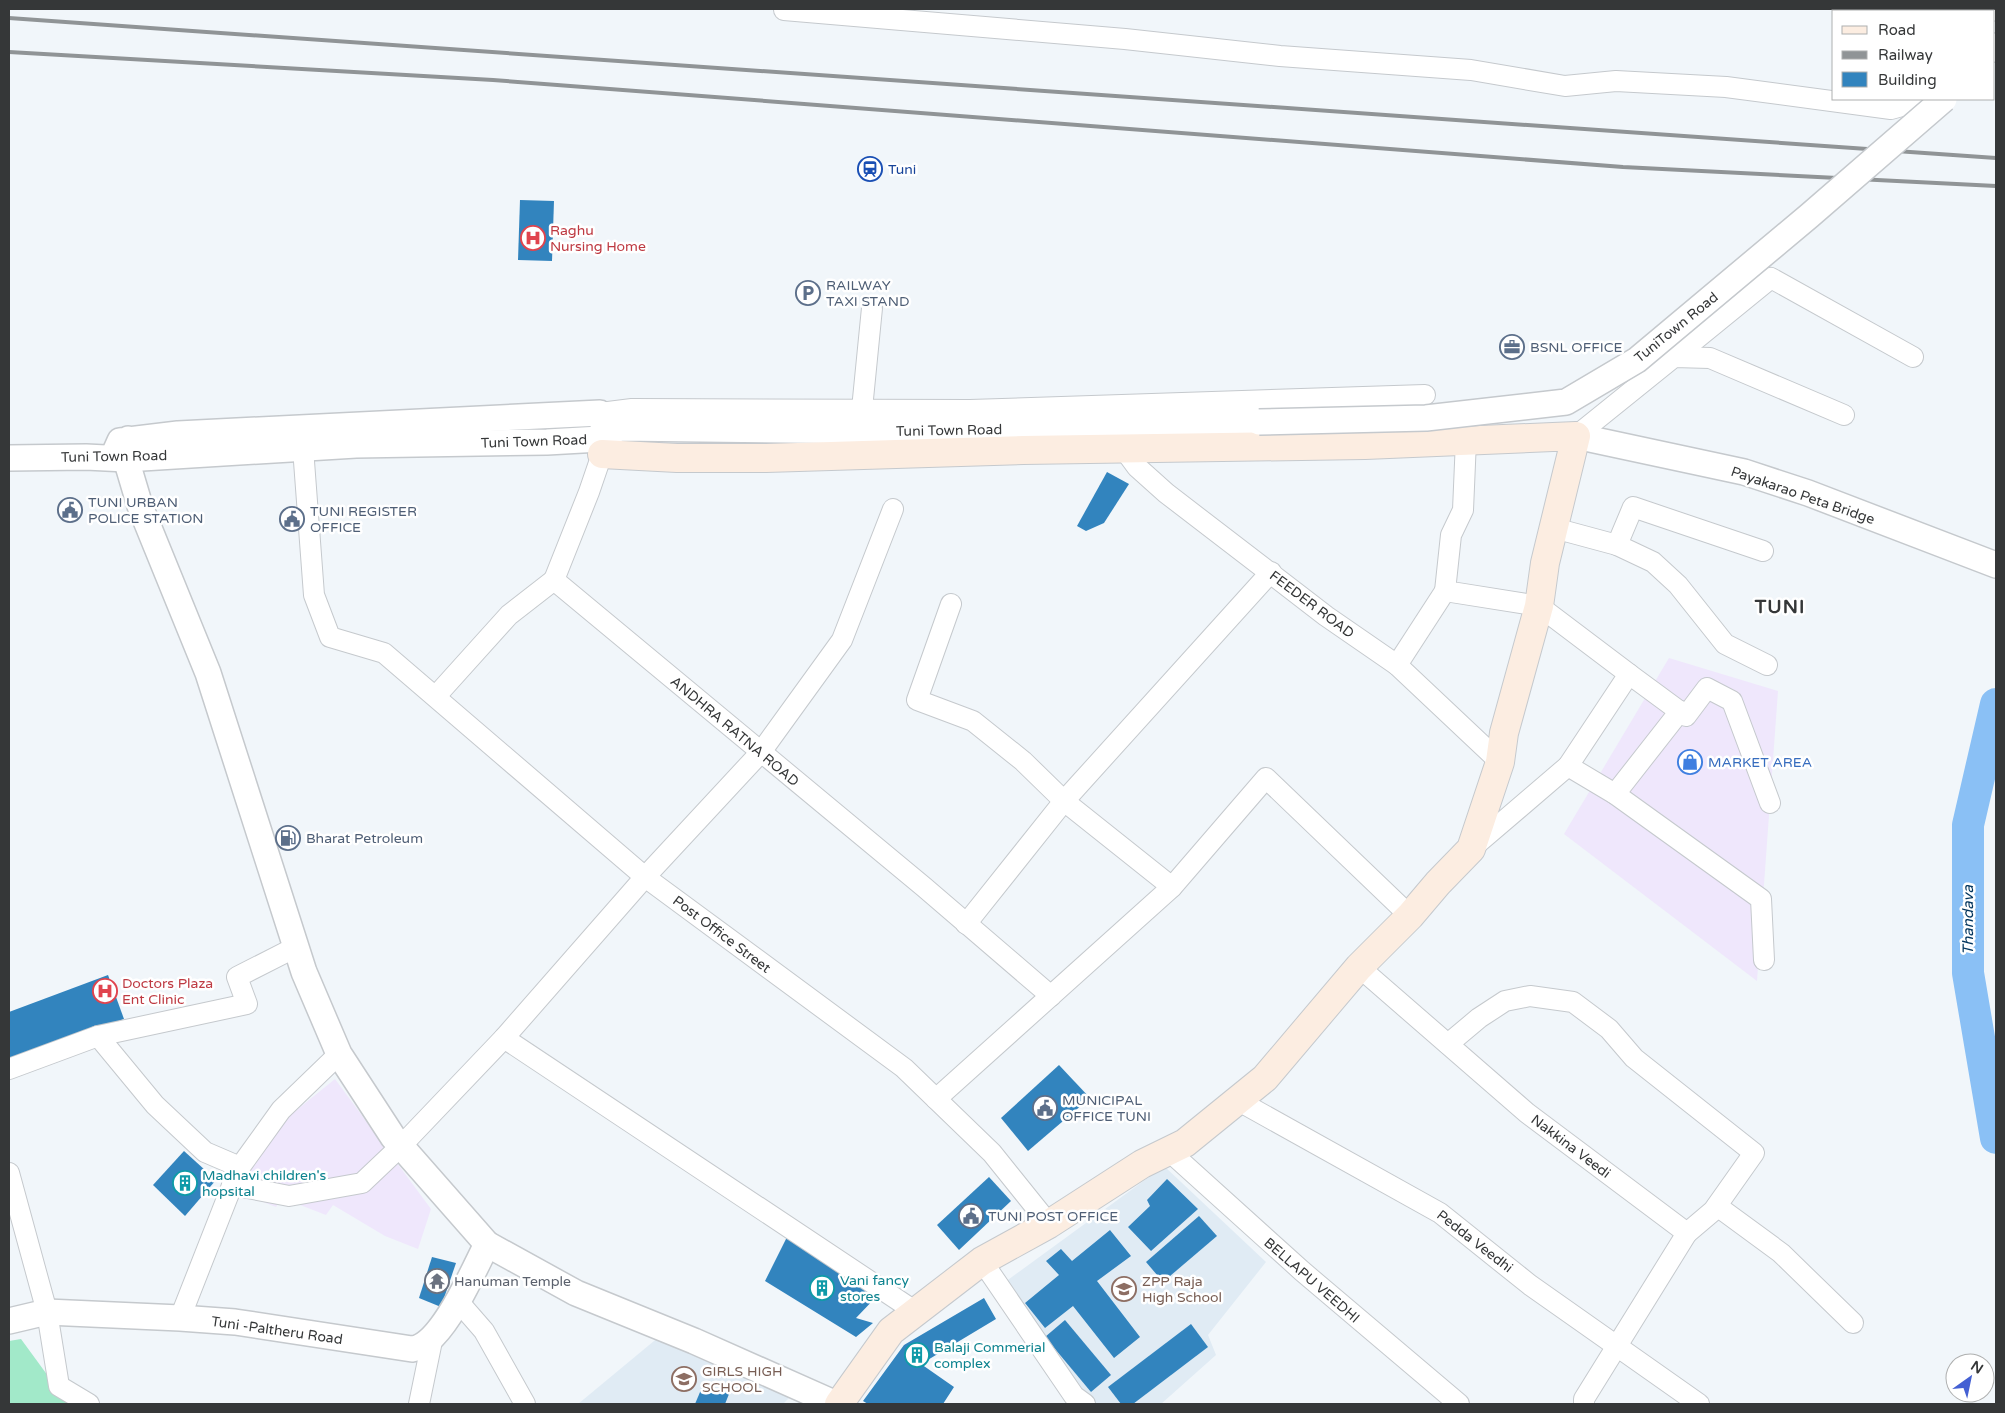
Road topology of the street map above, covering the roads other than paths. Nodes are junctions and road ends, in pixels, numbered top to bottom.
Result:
1 (784, 10) dead end
2 (1923, 100) edge
3 (1943, 100) edge
4 (872, 308) dead end
5 (1674, 357) junction
6 (1913, 357) dead end
7 (1425, 395) dead end
8 (862, 409) junction
9 (600, 413) junction
10 (1844, 415) dead end
11 (1259, 422) joint
12 (1576, 436) junction
13 (615, 438) junction
14 (1466, 440) junction
15 (9, 442) edge
16 (125, 446) junction
17 (302, 448) junction
18 (1123, 448) junction
19 (9, 458) edge
20 (893, 509) dead end
21 (1554, 528) junction
22 (1617, 545) junction
23 (1763, 551) dead end
24 (1996, 565) edge
25 (1272, 572) junction
26 (554, 580) junction
27 (1445, 591) junction
28 (952, 604) dead end
29 (1538, 606) junction
30 (1397, 665) junction
31 (1767, 665) dead end
32 (1629, 674) junction
33 (436, 696) junction
34 (1680, 711) junction
35 (761, 752) junction
36 (1500, 762) junction
37 (1568, 766) junction
38 (1615, 794) junction
39 (1064, 801) junction
40 (1770, 803) dead end
41 (1472, 849) junction
42 (645, 877) junction
43 (1172, 887) junction
44 (1410, 916) junction
45 (966, 924) junction
46 (296, 947) junction
47 (1764, 960) dead end
48 (1359, 967) junction
49 (1051, 996) junction
50 (98, 1036) junction
51 (504, 1038) junction
52 (1448, 1044) junction
53 (339, 1054) junction
54 (9, 1070) edge
55 (936, 1099) junction
56 (1237, 1100) junction
57 (401, 1146) junction
58 (1169, 1151) junction
59 (240, 1167) junction
60 (9, 1173) edge
61 (232, 1186) junction
62 (1717, 1206) junction
63 (1048, 1224) junction
64 (1687, 1233) junction
65 (487, 1244) junction
66 (982, 1261) junction
67 (457, 1300) junction
68 (47, 1312) junction
69 (916, 1312) junction
70 (180, 1318) junction
71 (9, 1321) edge
72 (1853, 1323) dead end
73 (433, 1336) junction
74 (1618, 1346) junction
75 (89, 1404) edge
76 (420, 1404) edge
77 (525, 1404) edge
78 (838, 1404) edge
79 (1085, 1404) edge
80 (1459, 1404) edge
81 (1584, 1404) edge
82 (1699, 1404) edge

1 - 2 street
3 - 11 street, TuniTown Road, bridge
4 - 8 street
5 - 6 street
5 - 10 street
5 - 12 street
7 - 8 street
8 - 9 street
9 - 13 street
9 - 16 street, Tuni Town Road
11 - 13 street, Tuni Town Road
12 - 14 main road
12 - 21 main road
12 - 24 street, Payakarao Peta Bridge
13 - 17 street, Tuni Town Road
13 - 18 main road
13 - 26 street
14 - 18 main road
14 - 27 street
15 - 16 street, Tuni Town Road
16 - 17 street, Tuni Town Road
16 - 19 street, Tuni Town Road
16 - 46 street
17 - 33 street, Post Office Street
18 - 25 street, FEEDER ROAD
20 - 35 street
21 - 22 street
21 - 29 main road
22 - 23 street
22 - 31 street
25 - 30 street, FEEDER ROAD
25 - 39 street
26 - 33 street
26 - 35 street, ANDHRA RATNA ROAD
27 - 29 street
27 - 30 street
28 - 39 street
29 - 32 street
29 - 36 main road
30 - 36 street, FEEDER ROAD
32 - 34 street
32 - 37 street
33 - 42 street, Post Office Street
34 - 38 street
34 - 40 street
35 - 42 street
35 - 45 street, ANDHRA RATNA ROAD
36 - 41 main road
37 - 38 street
37 - 41 street
38 - 47 street
39 - 43 street
39 - 45 street
41 - 44 main road
42 - 51 street
42 - 55 street, Post Office Street
43 - 44 street
43 - 49 street
44 - 48 main road
45 - 49 street, ANDHRA RATNA ROAD
46 - 50 street
46 - 53 street
48 - 52 street, Nakkina Veedi
48 - 56 main road
49 - 55 street
50 - 54 street
50 - 59 street
51 - 57 street
51 - 69 street
52 - 62 street
52 - 64 street, Nakkina Veedi
53 - 57 street
53 - 59 street
55 - 63 street, Post Office Street
56 - 58 main road
56 - 74 street, Pedda Veedhi
57 - 61 street
57 - 65 street
58 - 63 main road
58 - 80 street, BELLAPU VEEDHI
59 - 61 street
60 - 68 street
61 - 70 street
62 - 64 street
62 - 72 street
63 - 66 main road
64 - 74 street
65 - 67 street, Tuni -Paltheru Road
65 - 78 street
66 - 69 main road
66 - 79 street
67 - 73 street, Tuni -Paltheru Road
67 - 77 street
68 - 70 street, Tuni -Paltheru Road
68 - 71 street, Tuni -Paltheru Road
68 - 75 street
69 - 78 main road
70 - 73 street, Tuni -Paltheru Road
73 - 76 street
74 - 81 street
74 - 82 street, Pedda Veedhi

